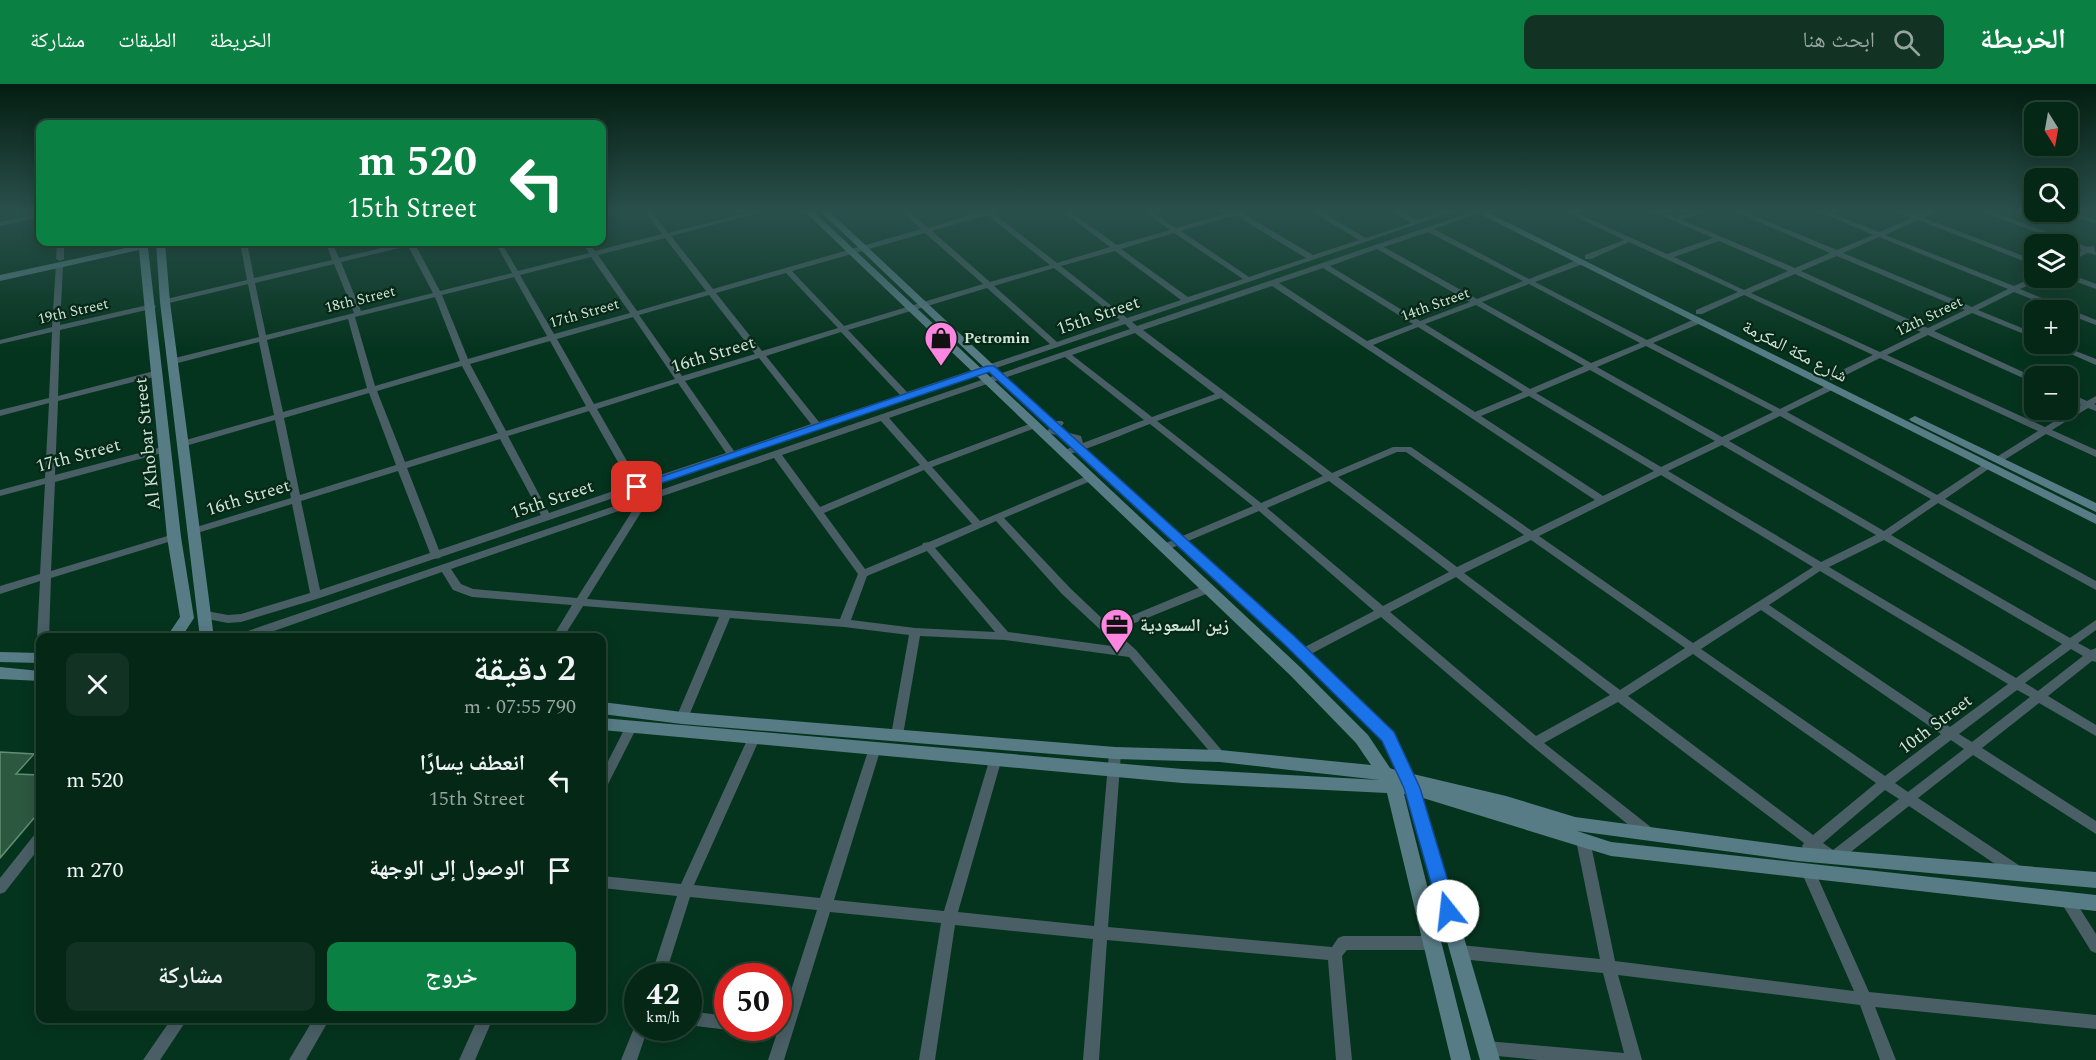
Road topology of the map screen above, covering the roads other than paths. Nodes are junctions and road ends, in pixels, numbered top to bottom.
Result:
1 (59, 257) edge
2 (83, 257) edge
3 (144, 257) edge
4 (163, 257) edge
5 (246, 257) edge
6 (334, 257) edge
7 (354, 257) edge
8 (420, 257) edge
9 (507, 257) edge
10 (580, 257) edge
11 (596, 257) edge
12 (684, 257) edge
13 (832, 257) edge
14 (856, 257) edge
15 (874, 257) edge
16 (956, 257) edge
17 (1043, 257) edge
18 (1091, 257) edge
19 (1126, 257) edge
20 (1214, 257) edge
21 (1316, 257) edge
22 (1348, 257) edge
23 (1395, 257) edge
24 (1480, 257) edge
25 (1577, 257) edge
26 (1578, 257) edge
27 (1592, 257) edge
28 (1667, 257) edge
29 (1760, 257) edge
30 (1827, 257) edge
31 (1849, 257) edge
32 (1932, 257) edge
33 (1312, 258) joint
34 (1584, 260) junction
35 (336, 261) junction
36 (59, 262) junction
37 (1324, 265) junction
38 (1056, 267) junction
39 (788, 270) junction
40 (1793, 270) junction
41 (0, 272) edge
42 (517, 272) junction
43 (0, 278) edge
44 (1249, 280) junction
45 (2078, 280) edge
46 (251, 282) junction
47 (1273, 283) junction
48 (1530, 283) junction
49 (2024, 285) edge
50 (989, 287) junction
51 (2096, 287) edge
52 (2014, 290) junction
53 (1744, 291) junction
54 (711, 292) junction
55 (438, 294) junction
56 (2039, 300) edge
57 (1188, 301) junction
58 (165, 302) junction
59 (1476, 303) junction
60 (924, 305) junction
61 (152, 306) junction
62 (911, 308) junction
63 (1974, 310) junction
64 (354, 314) junction
65 (634, 314) junction
66 (1698, 316) junction
67 (2078, 316) edge
68 (1127, 322) junction
69 (2096, 323) edge
70 (1419, 324) junction
71 (57, 328) junction
72 (846, 330) junction
73 (1137, 330) junction
74 (1929, 332) junction
75 (2024, 332) edge
76 (262, 338) junction
77 (553, 338) junction
78 (0, 342) edge
79 (1367, 344) junction
80 (1647, 344) junction
81 (1058, 346) junction
82 (1066, 354) junction
83 (2076, 354) edge
84 (1880, 355) junction
85 (761, 356) junction
86 (174, 361) junction
87 (2096, 362) edge
88 (465, 363) junction
89 (1590, 368) junction
90 (158, 373) junction
91 (989, 375) junction
92 (2024, 375) edge
93 (681, 381) junction
94 (1832, 383) junction
95 (372, 390) junction
96 (1530, 393) junction
97 (1223, 394) junction
98 (907, 397) junction
99 (54, 399) junction
100 (2078, 399) edge
101 (2093, 404) edge
102 (593, 408) junction
103 (1779, 412) junction
104 (0, 413) edge
105 (1476, 415) junction
106 (279, 416) junction
107 (883, 417) junction
108 (1153, 422) junction
109 (1035, 425) junction
110 (817, 426) junction
111 (2046, 430) junction
112 (504, 436) junction
113 (1722, 441) junction
114 (182, 444) junction
115 (1080, 448) junction
116 (165, 449) junction
117 (1064, 453) junction
118 (776, 454) junction
119 (2096, 454) edge
120 (732, 455) junction
121 (1992, 463) junction
122 (925, 466) junction
123 (402, 467) junction
124 (1662, 471) junction
125 (1333, 476) junction
126 (1090, 478) junction
127 (50, 480) junction
128 (637, 487) junction
129 (0, 493) edge
130 (296, 500) junction
131 (645, 500) junction
132 (1603, 500) junction
133 (1940, 500) junction
134 (1259, 506) junction
135 (2096, 508) edge
136 (817, 512) junction
137 (997, 516) junction
138 (547, 518) junction
139 (2096, 520) edge
140 (977, 525) junction
141 (194, 531) junction
142 (1533, 535) junction
143 (1883, 536) junction
144 (174, 537) junction
145 (1180, 541) junction
146 (927, 545) junction
147 (1163, 548) junction
148 (441, 554) junction
149 (1821, 566) junction
150 (449, 567) junction
151 (1457, 572) junction
152 (863, 574) junction
153 (46, 576) junction
154 (201, 585) junction
155 (2096, 586) edge
156 (1207, 589) junction
157 (0, 590) edge
158 (183, 591) junction
159 (316, 595) junction
160 (580, 602) junction
161 (286, 604) junction
162 (1762, 605) junction
163 (1384, 612) junction
164 (726, 613) junction
165 (206, 615) junction
166 (290, 621) junction
167 (844, 623) junction
168 (2096, 624) edge
169 (1109, 629) junction
170 (915, 632) junction
171 (43, 633) edge
172 (176, 633) edge
173 (207, 633) edge
174 (255, 633) edge
175 (560, 633) edge
176 (1005, 636) junction
177 (2070, 644) junction
178 (1692, 647) junction
179 (1132, 653) junction
180 (1303, 653) junction
181 (2094, 656) edge
182 (0, 657) edge
183 (36, 658) edge
184 (0, 673) edge
185 (36, 676) edge
186 (2018, 684) junction
187 (1619, 696) junction
188 (2039, 697) junction
189 (606, 708) edge
190 (682, 717) junction
191 (606, 724) edge
192 (631, 727) junction
193 (2096, 731) edge
194 (897, 735) junction
195 (1952, 735) junction
196 (754, 738) junction
197 (1535, 742) junction
198 (875, 748) junction
199 (1973, 748) junction
200 (1220, 756) junction
201 (996, 758) junction
202 (1115, 762) junction
203 (1382, 773) junction
204 (606, 776) edge
205 (1885, 783) junction
206 (1405, 785) junction
207 (1908, 799) junction
208 (2096, 828) edge
209 (1647, 832) junction
210 (1583, 840) junction
211 (36, 843) edge
212 (1813, 843) junction
213 (1798, 854) junction
214 (1833, 858) junction
215 (1808, 871) junction
216 (2019, 872) junction
217 (2096, 880) edge
218 (606, 882) edge
219 (1, 886) edge
220 (685, 891) junction
221 (2067, 900) junction
222 (2096, 903) edge
223 (825, 905) junction
224 (949, 918) junction
225 (1099, 933) junction
226 (1434, 943) junction
227 (2096, 946) edge
228 (1460, 952) junction
229 (1335, 954) junction
230 (662, 963) edge
231 (1608, 967) junction
232 (1865, 999) junction
233 (792, 1013) edge
234 (2096, 1022) edge
235 (177, 1023) edge
236 (320, 1023) edge
237 (484, 1023) edge
238 (636, 1041) edge
239 (783, 1041) edge
240 (1489, 1054) edge
241 (151, 1060) edge
242 (297, 1060) edge
243 (467, 1060) edge
244 (629, 1060) edge
245 (776, 1060) edge
246 (927, 1060) edge
247 (1091, 1060) edge
248 (1344, 1060) edge
249 (1461, 1060) edge
250 (1623, 1060) edge
251 (1634, 1060) edge
252 (1888, 1060) edge

1 - 36 street
2 - 36 street
3 - 61 street, Al Khobar Street
4 - 58 street, Al Khobar Street
5 - 46 street
6 - 35 street
7 - 35 street
8 - 55 street
9 - 42 street
10 - 42 street, 18th Street
11 - 65 street
12 - 54 street
13 - 39 street, 17th Street
14 - 62 street
15 - 60 street
16 - 50 street
17 - 38 street
18 - 38 street, 16th Street
19 - 57 street
20 - 44 street
21 - 33 street, 15th Street
22 - 37 street, 15th Street
23 - 59 street
24 - 48 street
25 - 34 street, شارع مكة المكرمة
26 - 34 street, شارع مكة المكرمة
27 - 34 street, 14th Street
28 - 53 street
29 - 40 street
30 - 40 street
31 - 63 street
32 - 52 street
33 - 44 street, 15th Street
34 - 48 street, 14th Street
34 - 66 street, شارع مكة المكرمة
35 - 46 street
35 - 64 street
36 - 41 street
36 - 43 street
36 - 71 street
37 - 47 street, 15th Street
37 - 70 street
38 - 50 street, 16th Street
38 - 68 street
39 - 54 street, 17th Street
39 - 72 street
40 - 53 street
40 - 74 street
42 - 55 street, 18th Street
42 - 77 street
44 - 57 street, 15th Street
45 - 51 street
46 - 58 street
46 - 76 street
47 - 73 street, 15th Street
47 - 79 street
48 - 59 street, 14th Street
48 - 80 street
49 - 52 street, 12th Street
50 - 60 street, 16th Street
50 - 81 street
52 - 56 street
52 - 63 street, 12th Street
53 - 66 street
53 - 84 street
54 - 65 street, 17th Street
54 - 85 street
55 - 64 street, 18th Street
55 - 88 street
57 - 68 street, 15th Street
58 - 86 street, Al Khobar Street
59 - 70 street, 14th Street
59 - 89 street
60 - 62 street, 16th Street
60 - 91 street
61 - 71 street, 19th Street
61 - 90 street, Al Khobar Street
62 - 72 street, 16th Street
62 - 91 street
63 - 74 street, 12th Street
63 - 75 street
64 - 76 street, 18th Street
64 - 95 street
65 - 77 street, 17th Street
65 - 93 street
66 - 80 street
66 - 94 street, شارع مكة المكرمة
67 - 69 street
68 - 73 street
68 - 81 street, 15th Street
70 - 79 street, 14th Street
70 - 96 street
71 - 78 street, 19th Street
71 - 99 street
72 - 85 street, 16th Street
72 - 98 street
73 - 82 street, 15th Street
73 - 97 street
74 - 84 street, 12th Street
74 - 92 street
76 - 86 street, 18th Street
76 - 106 street
77 - 88 street, 17th Street
77 - 102 street
79 - 105 street
80 - 89 street
80 - 103 street
81 - 91 street, 15th Street
82 - 91 street, 15th Street
82 - 108 street
83 - 87 street
84 - 94 street, 12th Street
84 - 111 street
85 - 93 street, 16th Street
85 - 110 street
86 - 114 street, Al Khobar Street
88 - 95 street, 17th Street
88 - 112 street
89 - 96 street
89 - 113 street
90 - 99 street
90 - 116 street, Al Khobar Street
91 - 98 street, 15th Street
91 - 107 street, 15th Street
91 - 109 street
91 - 115 street
93 - 102 street, 16th Street
93 - 120 street
94 - 103 street, 12th Street
94 - 121 street, شارع مكة المكرمة
95 - 106 street, 17th Street
95 - 123 street
96 - 105 street
96 - 124 street
97 - 108 street
97 - 125 street
98 - 110 street, 15th Street
99 - 104 street
99 - 127 street
100 - 101 street
101 - 111 street
102 - 112 street, 16th Street
102 - 128 street
103 - 113 street, 12th Street
103 - 133 street
105 - 132 street
106 - 114 street, 17th Street
106 - 130 street
107 - 118 street, 15th Street
107 - 122 street
108 - 115 street
108 - 134 street
109 - 117 street
109 - 122 street
110 - 120 street, 15th Street
111 - 119 street
111 - 121 street
112 - 123 street, 16th Street
112 - 138 street
113 - 124 street, 12th Street
113 - 143 street
114 - 141 street, Al Khobar Street
115 - 117 street
115 - 145 street
116 - 127 street, 17th Street
116 - 144 street, Al Khobar Street
117 - 126 street
118 - 131 street, 15th Street
118 - 136 street
120 - 128 street, 15th Street
121 - 133 street
121 - 135 street, شارع مكة المكرمة
121 - 139 street, شارع مكة المكرمة
122 - 136 street
122 - 140 street
123 - 130 street, 16th Street
123 - 148 street
124 - 132 street, 12th Street
124 - 149 street
125 - 134 street
125 - 142 street
125 - 151 street
126 - 137 street
126 - 147 street
127 - 129 street, 17th Street
127 - 153 street
128 - 131 street
128 - 138 street, 15th Street
130 - 141 street, 16th Street
130 - 159 street
131 - 150 street, 15th Street
131 - 160 street
132 - 142 street, 12th Street
133 - 143 street
133 - 155 street
134 - 145 street
134 - 163 street
136 - 152 street
137 - 140 street
137 - 169 street
138 - 148 street, 15th Street
140 - 146 street
141 - 154 street, Al Khobar Street
142 - 151 street, 12th Street
142 - 178 street
143 - 149 street
143 - 177 street
144 - 153 street
144 - 158 street, Al Khobar Street
145 - 147 street
145 - 180 street
146 - 152 street
146 - 176 street
147 - 156 street
148 - 150 street
148 - 159 street, 15th Street
149 - 162 street
149 - 186 street
150 - 160 street
150 - 166 street, 15th Street
151 - 163 street, 12th Street
151 - 187 street
152 - 167 street
153 - 157 street
153 - 171 street
154 - 158 street
154 - 165 street, Al Khobar Street
156 - 169 street
156 - 203 street
158 - 172 street, Al Khobar Street
159 - 161 street, 15th Street
160 - 164 street
160 - 175 street
161 - 165 street, 15th Street
161 - 166 street
162 - 178 street
162 - 195 street
163 - 180 street, 12th Street
163 - 197 street
164 - 167 street
164 - 190 street
165 - 173 street, Al Khobar Street
166 - 174 street, 15th Street
167 - 170 street
168 - 177 street, 10th Street
169 - 179 street
170 - 176 street
170 - 194 street
176 - 179 street
177 - 181 street
177 - 186 street, 10th Street
178 - 187 street
178 - 205 street
179 - 200 street
180 - 206 street
181 - 188 street
182 - 183 street
184 - 185 street
186 - 188 street
186 - 195 street, 10th Street
187 - 197 street
187 - 212 street
188 - 193 street
188 - 199 street
189 - 190 street
190 - 194 street
191 - 192 street
192 - 196 street
192 - 204 street
194 - 202 street
195 - 199 street
195 - 205 street, 10th Street
196 - 198 street
196 - 220 street
197 - 209 street
198 - 201 street
198 - 223 street
199 - 207 street
199 - 208 street
200 - 202 street
200 - 203 street
201 - 202 street
201 - 224 street
202 - 206 street
202 - 225 street
203 - 206 street
205 - 207 street
205 - 212 street, 10th Street
206 - 209 street
206 - 210 street
206 - 226 street
206 - 228 street
207 - 214 street
207 - 216 street
209 - 213 street
210 - 215 street
210 - 231 street
211 - 219 street
212 - 213 street, 10th Street
212 - 214 street
213 - 214 street
214 - 216 street
215 - 221 street
215 - 232 street
216 - 217 street
218 - 220 street
220 - 223 street
220 - 230 street
221 - 222 street
221 - 227 street
223 - 224 street
223 - 233 street
224 - 225 street
224 - 246 street
225 - 229 street
225 - 247 street
226 - 229 street
226 - 249 street
228 - 231 street
228 - 240 street
229 - 248 street
231 - 232 street
231 - 251 street
232 - 234 street
232 - 252 street
235 - 241 street
236 - 242 street
237 - 243 street
238 - 244 street
239 - 245 street
240 - 250 street

